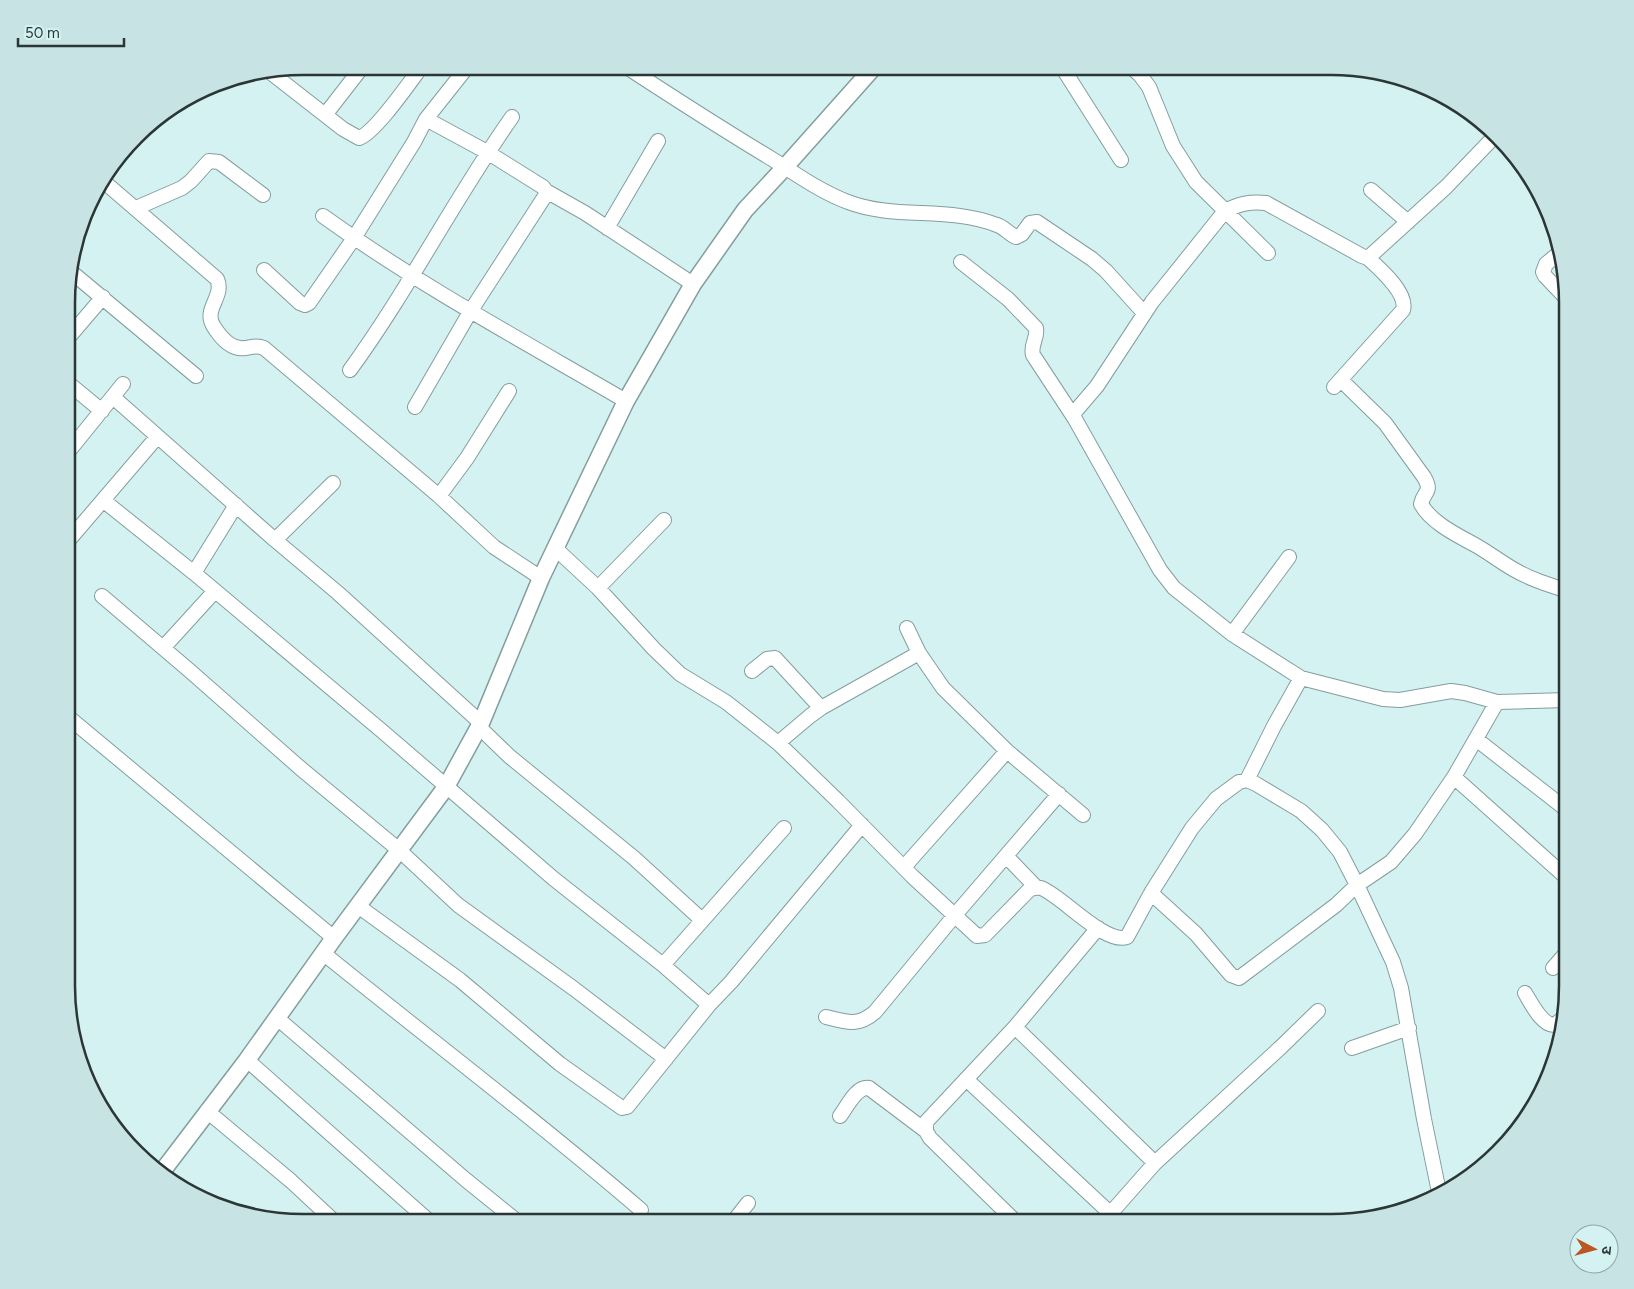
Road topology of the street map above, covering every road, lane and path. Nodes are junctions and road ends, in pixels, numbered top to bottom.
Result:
1 (357, 75) edge
2 (415, 75) edge
3 (461, 75) edge
4 (639, 75) edge
5 (866, 75) edge
6 (1067, 75) edge
7 (1140, 75) edge
8 (276, 77) edge
9 (326, 115) junction
10 (512, 117) dead end
11 (426, 119) junction
12 (658, 141) dead end
13 (1491, 141) edge
14 (487, 152) junction
15 (1121, 160) dead end
16 (785, 167) junction
17 (108, 185) edge
18 (1371, 190) dead end
19 (546, 191) junction
20 (263, 195) dead end
21 (136, 208) junction
22 (1225, 211) junction
23 (323, 216) dead end
24 (1408, 222) junction
25 (608, 228) junction
26 (354, 238) junction
27 (1268, 253) dead end
28 (1555, 257) edge
29 (1368, 258) junction
30 (961, 262) dead end
31 (264, 270) dead end
32 (413, 275) junction
33 (77, 276) edge
34 (692, 284) junction
35 (1559, 291) edge
36 (102, 297) junction
37 (470, 312) junction
38 (1144, 313) junction
39 (75, 330) edge
40 (350, 370) dead end
41 (196, 376) dead end
42 (123, 384) dead end
43 (75, 389) edge
44 (509, 391) dead end
45 (113, 397) junction
46 (626, 401) junction
47 (414, 407) dead end
48 (102, 411) junction
49 (1072, 414) junction
50 (157, 437) junction
51 (75, 444) edge
52 (333, 483) dead end
53 (439, 496) junction
54 (104, 501) junction
55 (236, 505) junction
56 (664, 520) dead end
57 (75, 533) edge
58 (275, 540) junction
59 (556, 548) junction
60 (1289, 556) dead end
61 (194, 573) junction
62 (541, 578) junction
63 (598, 588) junction
64 (1559, 588) edge
65 (214, 592) junction
66 (102, 596) dead end
67 (906, 628) dead end
68 (1232, 634) junction
69 (163, 648) junction
70 (919, 652) junction
71 (752, 670) dead end
72 (1301, 678) junction
73 (1559, 700) edge
74 (1497, 702) junction
75 (821, 708) junction
76 (75, 723) edge
77 (480, 725) junction
78 (1476, 739) junction
79 (778, 743) junction
80 (1007, 751) junction
81 (1454, 777) junction
82 (1247, 780) junction
83 (446, 788) junction
84 (1059, 794) junction
85 (1559, 804) edge
86 (1083, 815) dead end
87 (862, 825) junction
88 (784, 828) dead end
89 (399, 850) junction
90 (1006, 856) junction
91 (904, 867) junction
92 (1559, 871) edge
93 (1357, 885) junction
94 (1036, 887) junction
95 (1151, 892) junction
96 (358, 906) junction
97 (956, 915) junction
98 (702, 920) junction
99 (1098, 928) junction
100 (334, 938) junction
101 (323, 953) junction
102 (1559, 961) edge
103 (662, 965) junction
104 (1553, 968) dead end
105 (1524, 993) dead end
106 (709, 1005) junction
107 (1318, 1011) dead end
108 (826, 1017) dead end
109 (277, 1018) junction
110 (1556, 1024) edge
111 (1015, 1028) junction
112 (1409, 1028) junction
113 (1352, 1048) dead end
114 (666, 1059) junction
115 (247, 1060) junction
116 (966, 1079) junction
117 (207, 1111) junction
118 (840, 1116) dead end
119 (926, 1131) junction
120 (1155, 1163) junction
121 (165, 1168) edge
122 (1439, 1187) edge
123 (748, 1203) dead end
124 (641, 1210) dead end
125 (326, 1214) edge
126 (421, 1214) edge
127 (508, 1214) edge
128 (739, 1214) edge
129 (1008, 1214) edge
130 (1102, 1214) edge
131 (1110, 1214) edge

1 - 9 street
2 - 9 street
3 - 11 street
4 - 16 street
5 - 16 street
6 - 15 street
7 - 22 street
8 - 9 street
10 - 14 street
11 - 14 street
11 - 26 street
12 - 25 street
13 - 24 street
14 - 19 street
14 - 32 street
16 - 34 street
16 - 38 street
17 - 21 street
18 - 24 street
19 - 25 street
19 - 37 street
20 - 21 street
21 - 53 street
22 - 27 street
22 - 29 street
22 - 38 street
23 - 26 street
24 - 29 street
25 - 34 street
26 - 31 street
26 - 32 street
28 - 35 street
29 - 64 street
30 - 49 street
32 - 37 street
32 - 40 street
33 - 36 street
34 - 46 street
36 - 39 street
36 - 41 street
37 - 46 street
37 - 47 street
38 - 49 street
42 - 45 street
43 - 48 street
44 - 53 street
45 - 48 street
45 - 50 street
46 - 59 street
48 - 51 street
49 - 68 street
50 - 54 street
50 - 55 street
52 - 58 street
53 - 62 street
54 - 57 street
54 - 61 street
55 - 58 street
55 - 61 street
56 - 63 street
58 - 77 street
59 - 62 street
59 - 63 street
60 - 68 street
61 - 65 street
62 - 77 street
63 - 79 street
65 - 69 street
65 - 83 street
66 - 69 street
67 - 70 street
68 - 72 street
69 - 89 street
70 - 75 street
70 - 80 street
71 - 75 street
72 - 74 street
72 - 82 street
73 - 74 street
74 - 78 street
75 - 79 street
76 - 100 street
77 - 83 street
77 - 98 street
78 - 81 street
78 - 85 street
79 - 87 street
80 - 84 street
80 - 91 street
81 - 92 street
81 - 93 street
82 - 93 street
82 - 95 street
83 - 89 street
83 - 103 street
84 - 86 street
84 - 90 street
87 - 91 street
87 - 106 street
88 - 98 street
89 - 96 street
89 - 114 street
90 - 94 street
90 - 97 street
91 - 97 street
93 - 95 street
93 - 112 street
94 - 97 street
94 - 99 street
95 - 99 street
96 - 100 street
96 - 114 street
97 - 108 street
98 - 103 street
99 - 111 street
100 - 101 street
101 - 109 street
101 - 124 street
102 - 104 street
103 - 106 street
105 - 110 street
106 - 114 street
107 - 120 street
109 - 115 street
109 - 127 street
111 - 116 street
111 - 120 street
112 - 113 street
112 - 122 street
115 - 117 street
115 - 126 street
116 - 119 street
116 - 130 street
117 - 121 street
117 - 125 street
118 - 119 street
119 - 129 street
120 - 131 street
123 - 128 street

